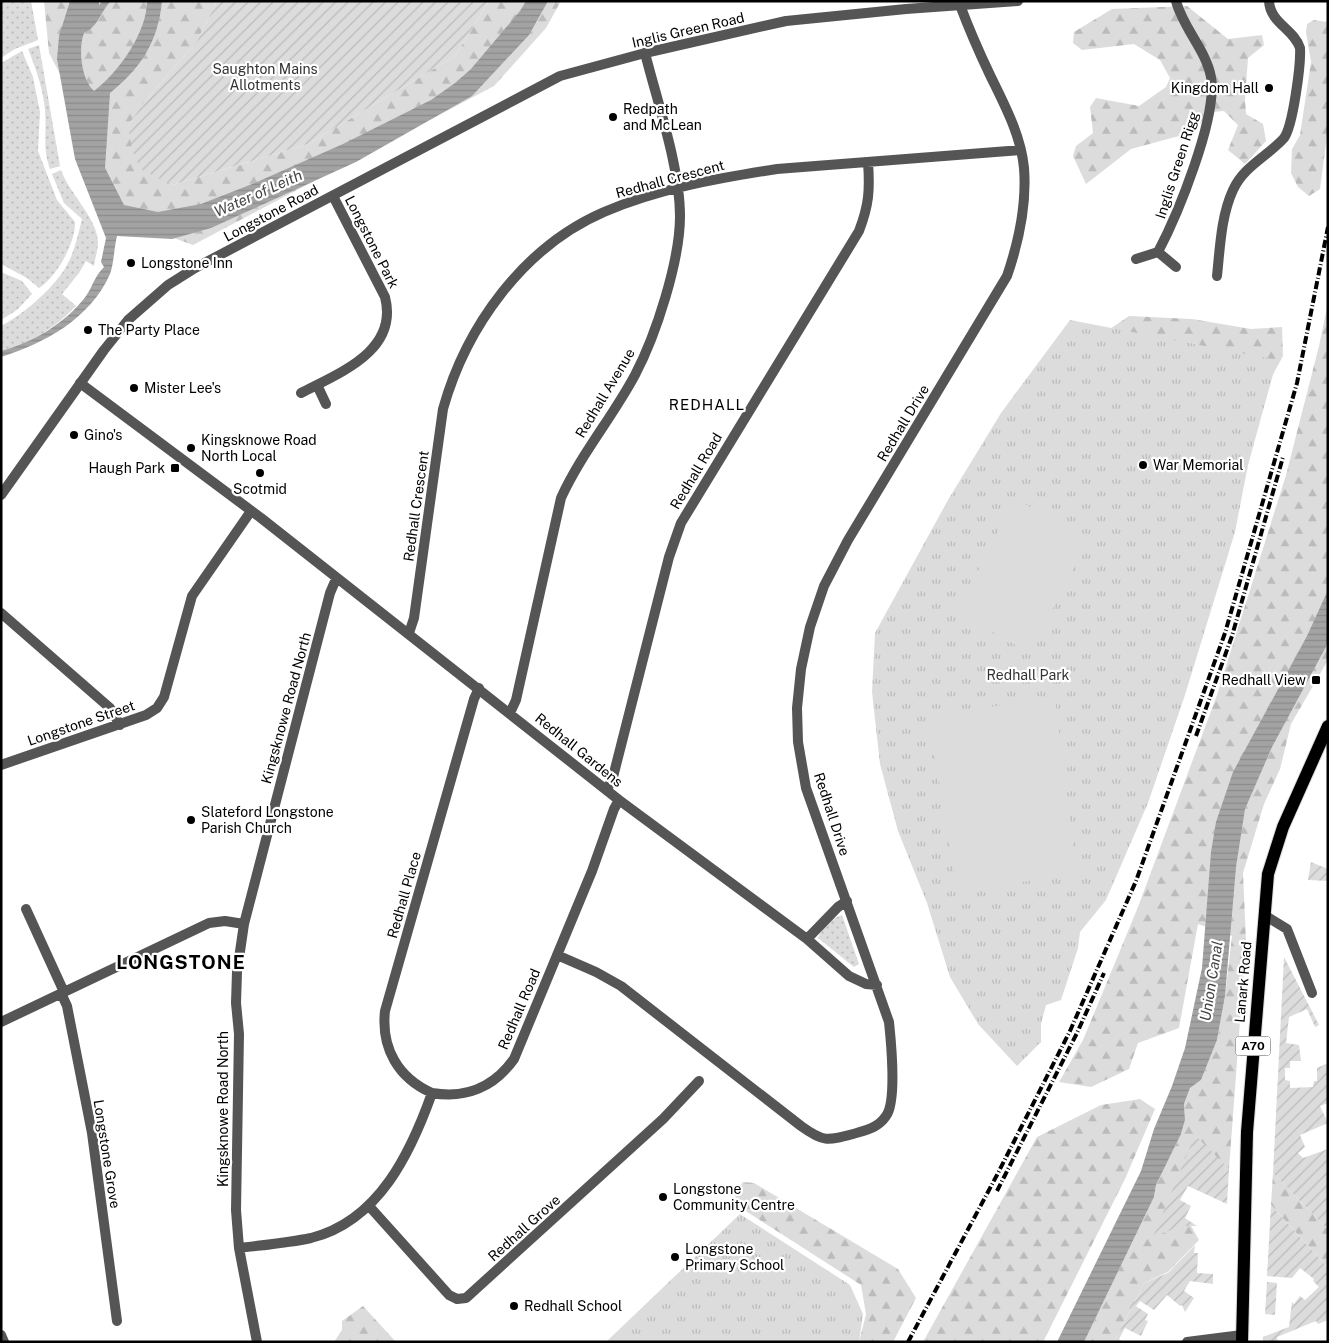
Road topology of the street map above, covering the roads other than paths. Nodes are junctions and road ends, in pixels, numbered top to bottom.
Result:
1 (1018, 1) edge
2 (1176, 1) edge
3 (1268, 1) edge
4 (960, 5) junction
5 (645, 53) junction
6 (545, 82) joint
7 (1021, 150) junction
8 (868, 162) junction
9 (677, 190) junction
10 (333, 196) junction
11 (1158, 252) junction
12 (1136, 259) dead end
13 (1176, 267) dead end
14 (1217, 276) dead end
15 (80, 384) junction
16 (317, 384) junction
17 (301, 393) dead end
18 (326, 404) dead end
19 (1, 495) edge
20 (251, 511) junction
21 (336, 579) junction
22 (1, 613) edge
23 (409, 633) junction
24 (479, 688) junction
25 (510, 712) junction
26 (120, 725) junction
27 (1328, 726) edge
28 (1, 765) edge
29 (607, 790) junction
30 (619, 800) junction
31 (847, 901) junction
32 (26, 909) dead end
33 (1264, 915) junction
34 (244, 924) junction
35 (806, 939) junction
36 (557, 955) junction
37 (877, 985) junction
38 (62, 992) junction
39 (1312, 993) dead end
40 (1, 1022) edge
41 (699, 1081) dead end
42 (432, 1093) junction
43 (368, 1206) junction
44 (239, 1248) junction
45 (117, 1321) dead end
46 (1, 1335) edge
47 (1242, 1338) edge
48 (4, 1342) edge
49 (257, 1342) edge
50 (1187, 1342) edge

1 - 4 street, Inglis Green Road
2 - 11 street, Inglis Green Rigg
3 - 14 street
4 - 5 street, Inglis Green Road
4 - 7 street, Redhall Drive
5 - 6 street, Inglis Green Road
5 - 9 street, Redhall Avenue
6 - 10 street, Longstone Road
7 - 8 street, Redhall Crescent
7 - 31 street, Redhall Drive
8 - 9 street, Redhall Crescent
8 - 29 street, Redhall Road
9 - 23 street, Redhall Crescent
9 - 25 street, Redhall Avenue
10 - 15 street, Longstone Road
10 - 16 street, Longstone Park
11 - 12 street
11 - 13 street
15 - 19 street, Longstone Road
15 - 20 street
16 - 17 street, Longstone Park
16 - 18 street
20 - 21 street
20 - 26 street, Longstone Street
21 - 23 street, Redhall Gardens
21 - 34 street, Kingsknowe Road North
22 - 26 street
23 - 24 street, Redhall Gardens
24 - 25 street, Redhall Gardens
24 - 42 street, Redhall Place
25 - 29 street, Redhall Gardens
26 - 28 street, Longstone Street
27 - 33 main road, Lanark Road / A70
29 - 30 street, Redhall Gardens
30 - 35 street, Redhall Gardens
30 - 36 street, Redhall Road
31 - 35 street
31 - 37 street, Redhall Drive
32 - 38 street, Longstone Grove
33 - 39 street
33 - 47 main road, Lanark Road / A70
34 - 38 street
34 - 44 street, Kingsknowe Road North
35 - 37 street, Redhall Gardens
36 - 37 street, Redhall Drive
36 - 42 street, Redhall Road
38 - 40 street
38 - 45 street, Longstone Grove
41 - 43 street, Redhall Grove
42 - 43 street
43 - 44 street
44 - 49 street, Kingsknowe Road North
46 - 48 street
47 - 50 street

